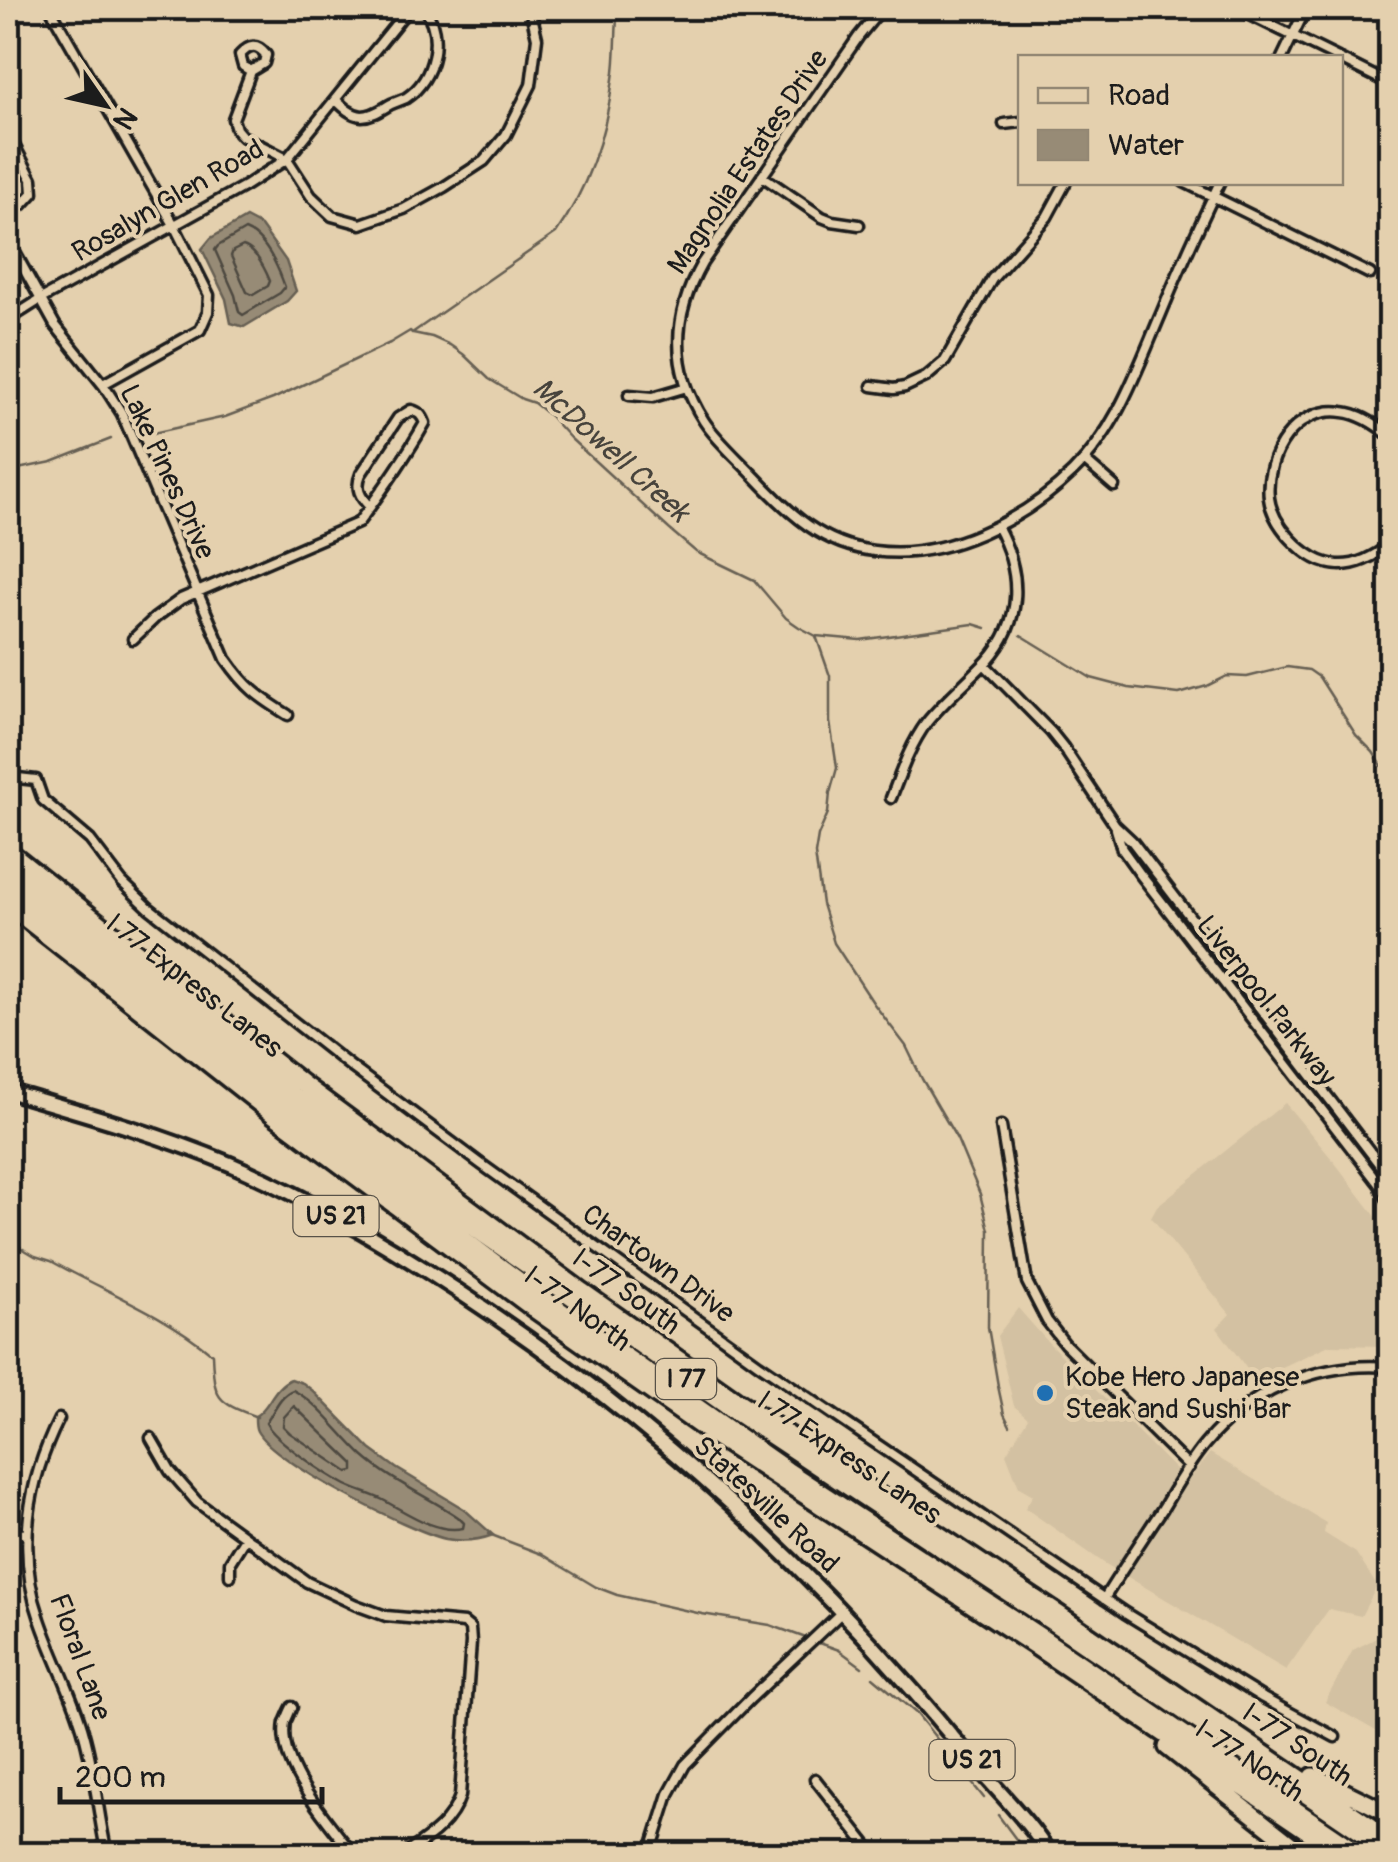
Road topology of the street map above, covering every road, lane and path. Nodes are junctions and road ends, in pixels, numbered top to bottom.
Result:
1 (50, 8) edge
2 (410, 8) edge
3 (424, 8) edge
4 (530, 8) edge
5 (882, 8) edge
6 (1236, 8) edge
7 (1306, 8) edge
8 (1292, 35) junction
9 (1283, 55) edge
10 (1333, 55) edge
11 (1343, 60) edge
12 (251, 72) dead end
13 (1390, 84) edge
14 (336, 100) junction
15 (1018, 122) edge
16 (1004, 124) dead end
17 (8, 134) edge
18 (287, 159) junction
19 (762, 176) junction
20 (1064, 185) edge
21 (1190, 185) edge
22 (1219, 185) edge
23 (1213, 197) junction
24 (8, 212) edge
25 (859, 224) dead end
26 (174, 225) junction
27 (8, 240) edge
28 (1370, 274) dead end
29 (40, 299) junction
30 (8, 320) edge
31 (102, 384) junction
32 (872, 386) dead end
33 (687, 387) junction
34 (629, 395) dead end
35 (1390, 436) edge
36 (1084, 460) junction
37 (1114, 486) dead end
38 (370, 507) junction
39 (997, 526) junction
40 (1390, 544) edge
41 (197, 591) junction
42 (133, 639) dead end
43 (984, 664) junction
44 (288, 715) dead end
45 (8, 770) edge
46 (891, 798) dead end
47 (8, 852) edge
48 (15, 866) edge
49 (8, 886) edge
50 (8, 905) edge
51 (242, 1073) junction
52 (8, 1091) edge
53 (1001, 1126) dead end
54 (318, 1149) junction
55 (1388, 1184) edge
56 (1390, 1200) edge
57 (1390, 1367) edge
58 (59, 1419) dead end
59 (150, 1438) dead end
60 (1188, 1468) junction
61 (8, 1533) edge
62 (27, 1534) junction
63 (245, 1538) junction
64 (230, 1576) dead end
65 (1104, 1598) junction
66 (842, 1612) junction
67 (1099, 1690) junction
68 (292, 1707) dead end
69 (1335, 1737) dead end
70 (1256, 1748) junction
71 (815, 1778) dead end
72 (1390, 1814) edge
73 (1390, 1839) edge
74 (1390, 1852) edge
75 (107, 1854) edge
76 (353, 1854) edge
77 (404, 1854) edge
78 (650, 1854) edge
79 (874, 1854) edge
80 (1049, 1854) edge
81 (1303, 1854) edge
82 (1341, 1854) edge
83 (1361, 1854) edge

1 - 26 street
2 - 14 street, Rosalyn Glen Road
3 - 14 street
4 - 18 street
5 - 19 street, Magnolia Estates Drive
6 - 8 street
7 - 8 street
8 - 9 street
8 - 10 street
11 - 13 street
12 - 18 street
14 - 18 street, Rosalyn Glen Road
15 - 16 street
17 - 24 street
18 - 26 street, Rosalyn Glen Road
19 - 25 street
19 - 33 street, Magnolia Estates Drive
20 - 32 street
21 - 23 street
22 - 23 street, Magnolia Estates Drive
23 - 28 street
23 - 36 street, Magnolia Estates Drive
26 - 29 street, Rosalyn Glen Road
26 - 31 street
27 - 29 street, Lake Pines Drive
29 - 30 street, Rosalyn Glen Road
29 - 31 street, Lake Pines Drive
31 - 41 street, Lake Pines Drive
33 - 34 street
33 - 39 street, Magnolia Estates Drive
35 - 40 street
36 - 37 street
36 - 39 street, Magnolia Estates Drive
38 - 38 street
38 - 41 street
39 - 43 street
41 - 42 street
41 - 44 street, Lake Pines Drive
43 - 46 street
43 - 55 street, Liverpool Parkway
45 - 65 street, Chartown Drive
47 - 48 highway, I-77 South / I 77
48 - 70 highway, I-77 South / I 77
48 - 74 highway, I 77 Express Lanes / I 77
49 - 51 highway, I 77 Express Lanes / I 77
50 - 54 highway, I-77 North / I 77
51 - 54 highway
51 - 83 highway, I 77 Express Lanes / I 77
52 - 66 main road, Statesville Road / US 21
53 - 60 street
54 - 67 highway, I-77 North / I 77
55 - 56 street, Liverpool Parkway
57 - 60 street
58 - 62 street, Floral Lane
59 - 63 street
60 - 65 street
61 - 62 street
62 - 75 street, Floral Lane
63 - 64 street
63 - 77 street
65 - 69 street, Chartown Drive
66 - 78 street
66 - 80 main road, Statesville Road / US 21
67 - 81 highway
67 - 82 highway, I-77 North / I 77
68 - 76 street
70 - 72 highway
70 - 73 highway, I-77 South / I 77
71 - 79 street

